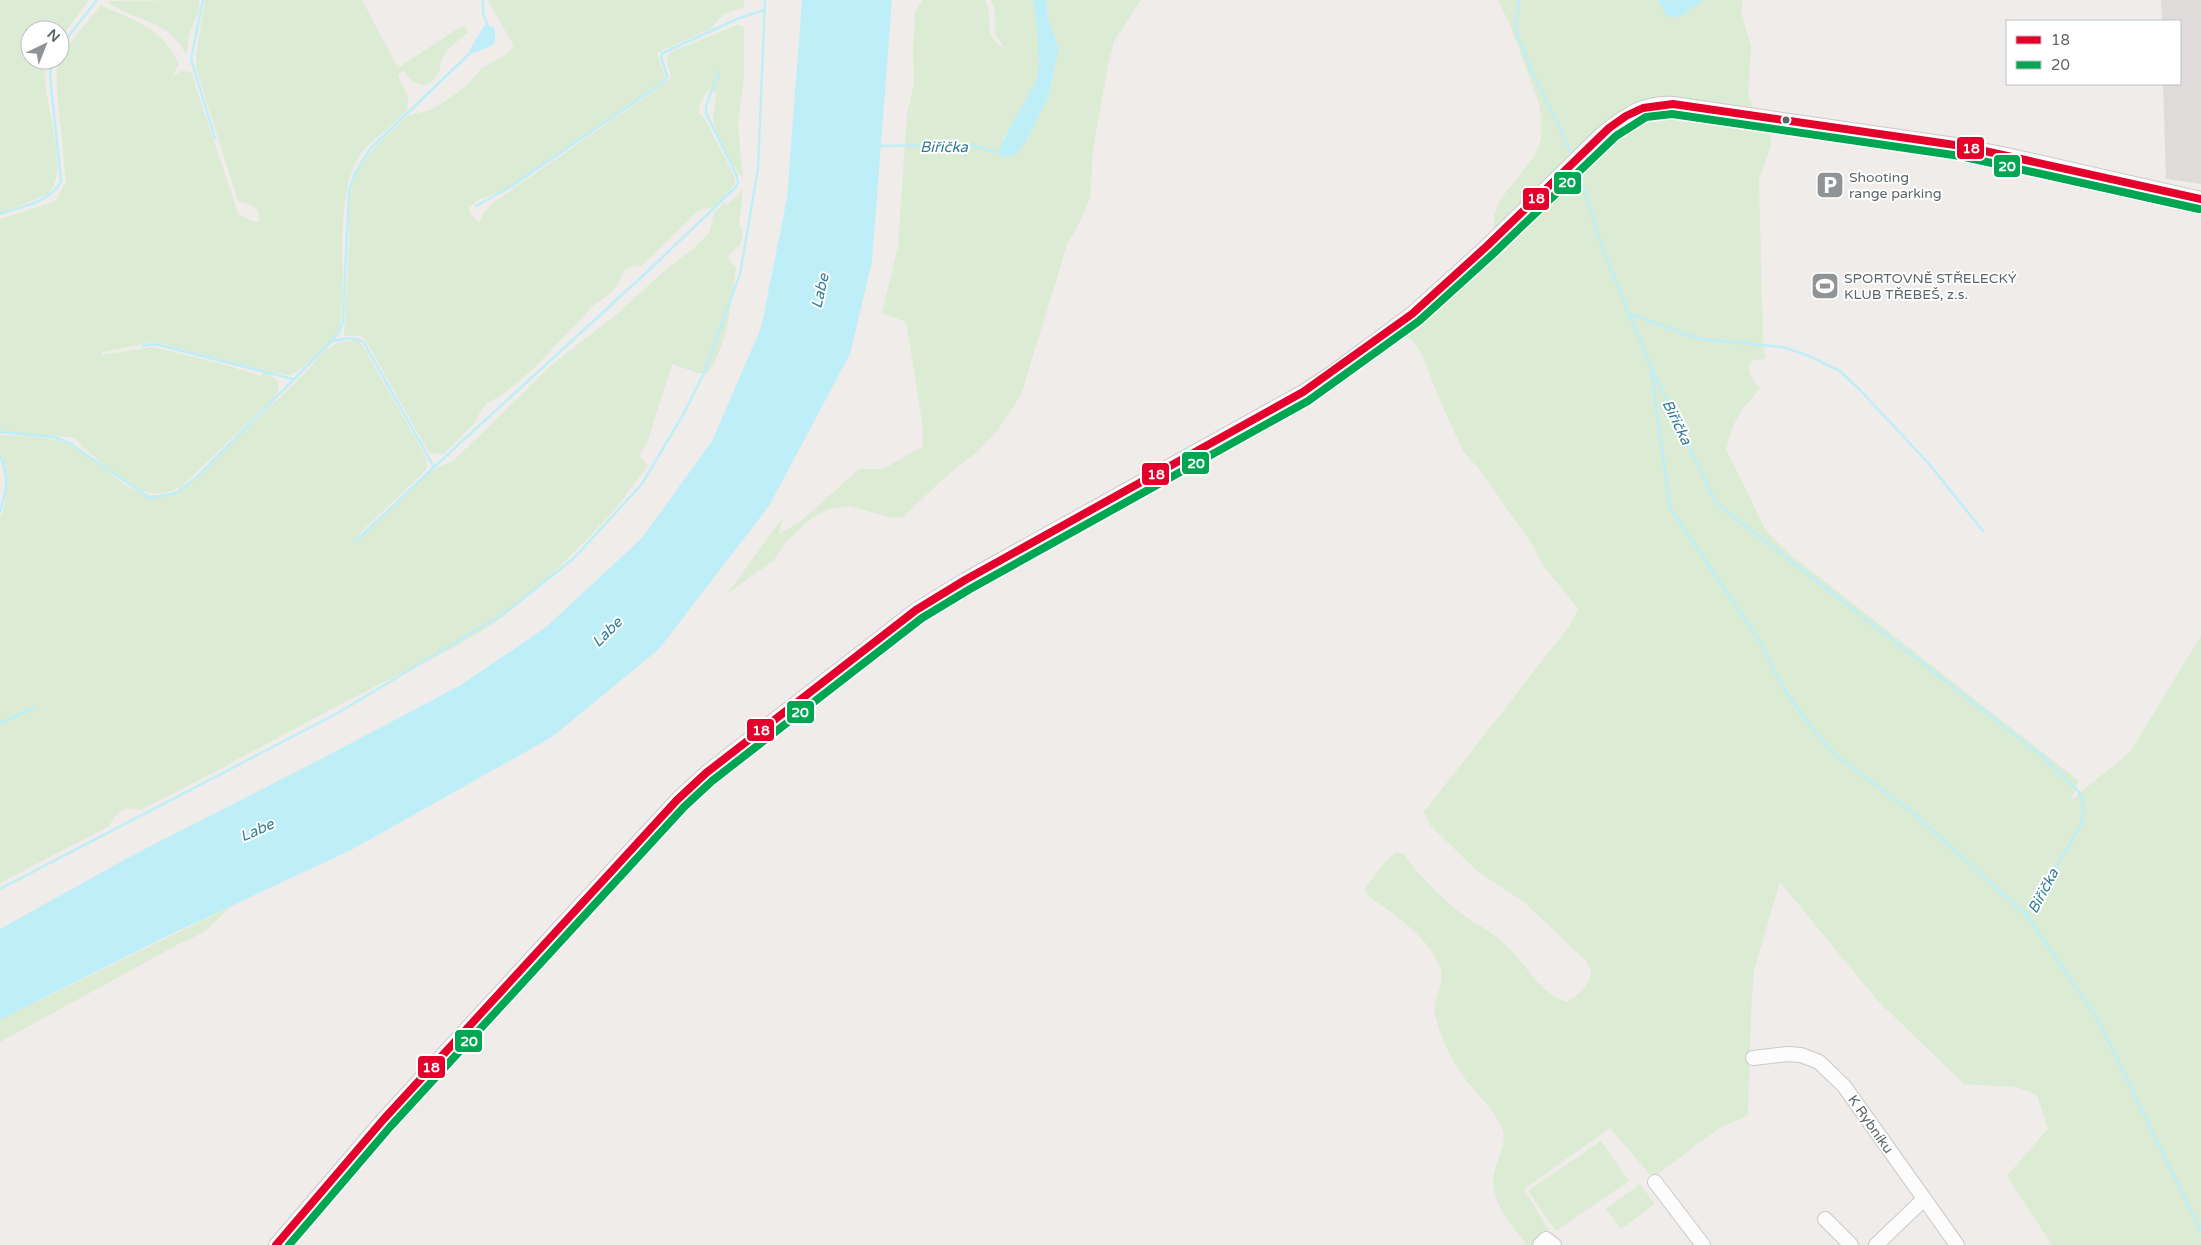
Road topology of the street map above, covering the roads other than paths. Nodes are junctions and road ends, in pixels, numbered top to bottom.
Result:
1 (2201, 200) edge
2 (1753, 1058) dead end
3 (1655, 1182) dead end
4 (1924, 1199) junction
5 (1825, 1219) dead end
6 (276, 1245) edge
7 (1540, 1245) edge
8 (1554, 1245) edge
9 (1703, 1245) edge
10 (1851, 1245) edge
11 (1876, 1245) edge
12 (1957, 1245) edge

1 - 6 street
2 - 4 street, K Rybníku
3 - 9 street
4 - 11 street
4 - 12 street, K Rybníku
5 - 10 street
7 - 8 street

